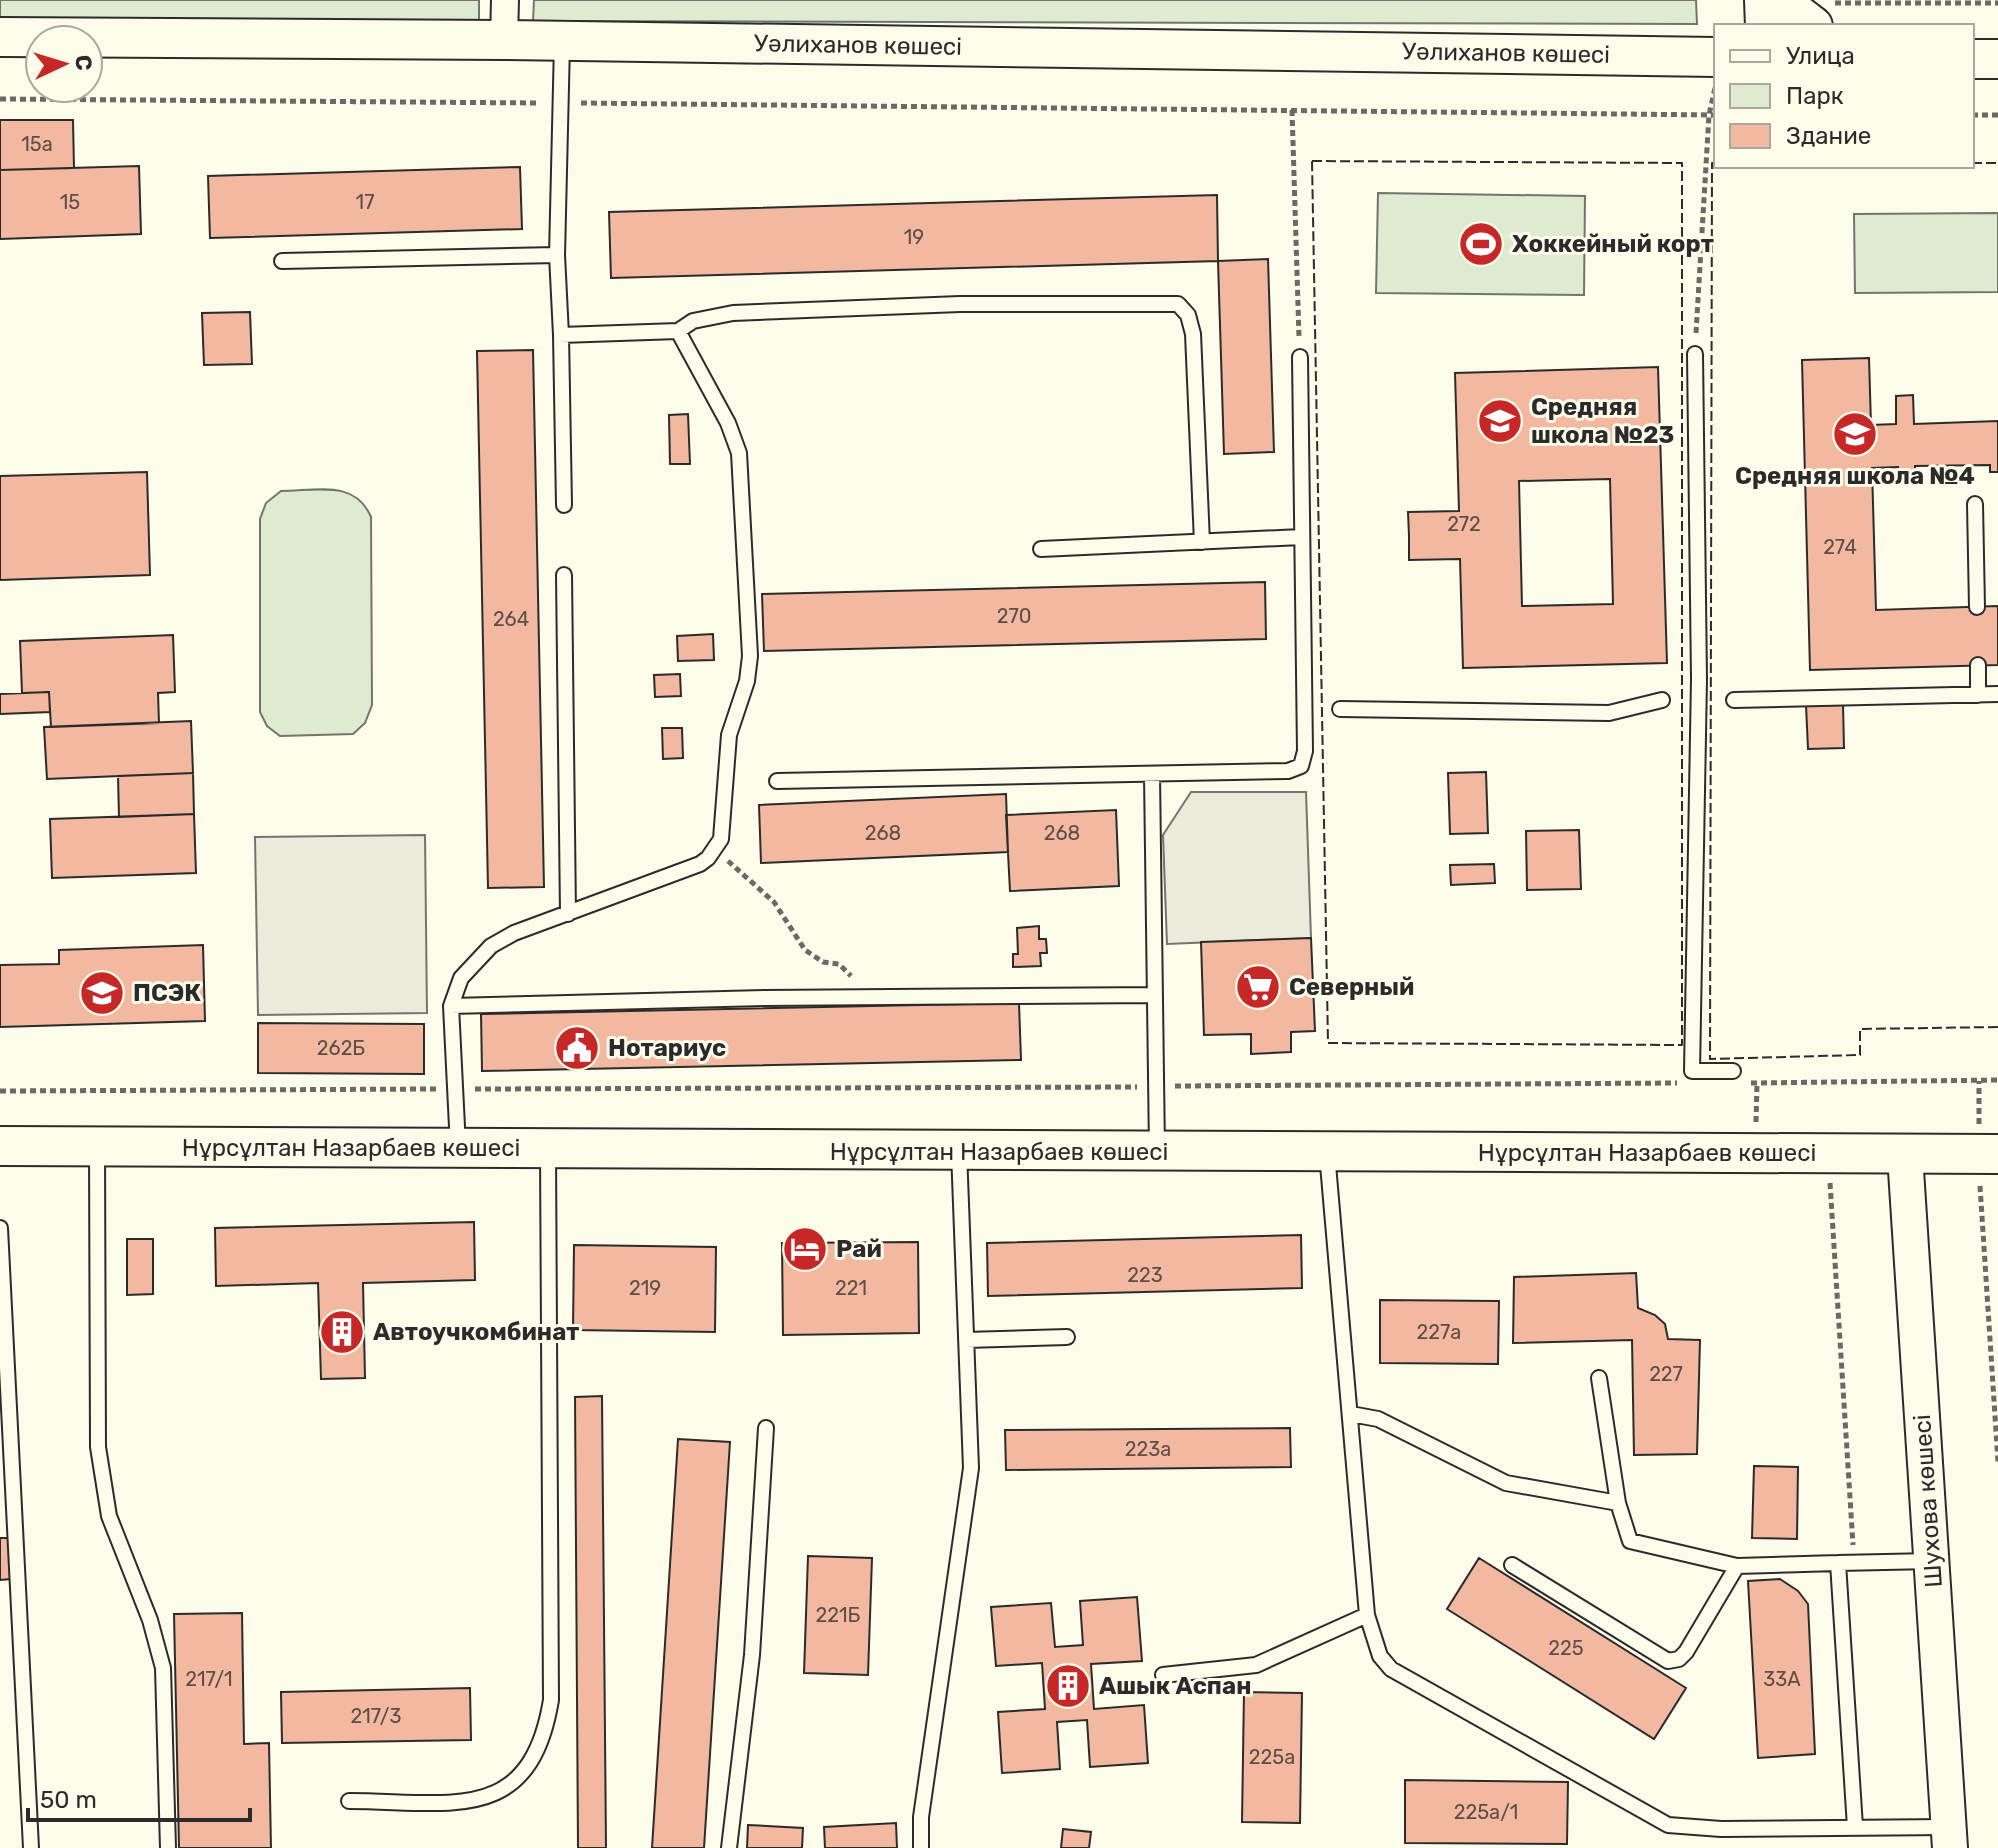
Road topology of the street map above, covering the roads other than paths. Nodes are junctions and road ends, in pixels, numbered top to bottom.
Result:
1 (505, 0) edge
2 (1772, 7) edge
3 (1809, 24) edge
4 (0, 37) edge
5 (504, 40) junction
6 (562, 40) junction
7 (1714, 57) edge
8 (1974, 59) edge
9 (1998, 59) edge
10 (557, 255) junction
11 (282, 261) dead end
12 (678, 331) junction
13 (561, 335) junction
14 (1695, 354) road end
15 (1300, 357) road end
16 (1975, 504) dead end
17 (564, 505) dead end
18 (1301, 537) junction
19 (1202, 542) junction
20 (1041, 549) dead end
21 (564, 575) dead end
22 (1977, 607) dead end
23 (1978, 665) dead end
24 (1998, 694) edge
25 (1978, 695) junction
26 (1662, 700) dead end
27 (1734, 700) dead end
28 (1340, 709) dead end
29 (1152, 775) junction
30 (777, 781) dead end
31 (568, 914) junction
32 (1155, 995) junction
33 (451, 1006) junction
34 (1733, 1071) dead end
35 (0, 1146) edge
36 (97, 1147) junction
37 (458, 1149) junction
38 (548, 1150) junction
39 (959, 1151) junction
40 (1157, 1153) junction
41 (1327, 1153) junction
42 (1988, 1154) edge
43 (1905, 1155) junction
44 (0, 1228) edge
45 (1067, 1337) dead end
46 (966, 1340) junction
47 (1599, 1378) dead end
48 (1351, 1414) junction
49 (766, 1428) dead end
50 (1618, 1503) junction
51 (1932, 1561) junction
52 (1838, 1563) junction
53 (1512, 1565) dead end
54 (1737, 1566) junction
55 (1367, 1615) junction
56 (1163, 1675) dead end
57 (349, 1801) dead end
58 (1855, 1827) junction
59 (1949, 1838) edge
60 (31, 1848) edge
61 (168, 1848) edge
62 (729, 1848) edge
63 (921, 1848) edge

1 - 5 street
2 - 3 main road
4 - 5 main road, Уәлиханов көшесі
5 - 6 main road, Уәлиханов көшесі
6 - 7 main road, Уәлиханов көшесі
6 - 10 lane
8 - 9 main road
10 - 11 lane
10 - 13 lane
12 - 13 lane
12 - 19 lane
12 - 31 lane
13 - 17 lane
14 - 34 lane
15 - 18 lane
16 - 22 lane
18 - 19 lane
18 - 29 lane
19 - 20 lane
21 - 31 lane
23 - 25 lane
24 - 25 lane
25 - 27 lane
26 - 28 lane
29 - 30 lane
29 - 32 lane
31 - 33 lane
32 - 33 lane
32 - 40 lane
33 - 37 lane
35 - 36 main road, Нұрсұлтан Назарбаев көшесі
36 - 37 main road, Нұрсұлтан Назарбаев көшесі
36 - 61 lane
37 - 38 main road, Нұрсұлтан Назарбаев көшесі
38 - 39 main road, Нұрсұлтан Назарбаев көшесі
38 - 57 lane
39 - 40 main road, Нұрсұлтан Назарбаев көшесі
39 - 46 lane
40 - 41 main road, Нұрсұлтан Назарбаев көшесі
41 - 43 main road, Нұрсұлтан Назарбаев көшесі
41 - 48 lane
42 - 43 main road, Нұрсұлтан Назарбаев көшесі
43 - 51 street, Шухова көшесі
44 - 60 lane
45 - 46 lane
46 - 63 lane
47 - 50 lane
48 - 50 lane
48 - 55 lane
49 - 62 lane
50 - 54 lane
51 - 52 lane
51 - 59 street, Шухова көшесі
52 - 54 lane
52 - 58 lane
53 - 54 lane
55 - 56 lane
55 - 58 lane
58 - 59 lane

